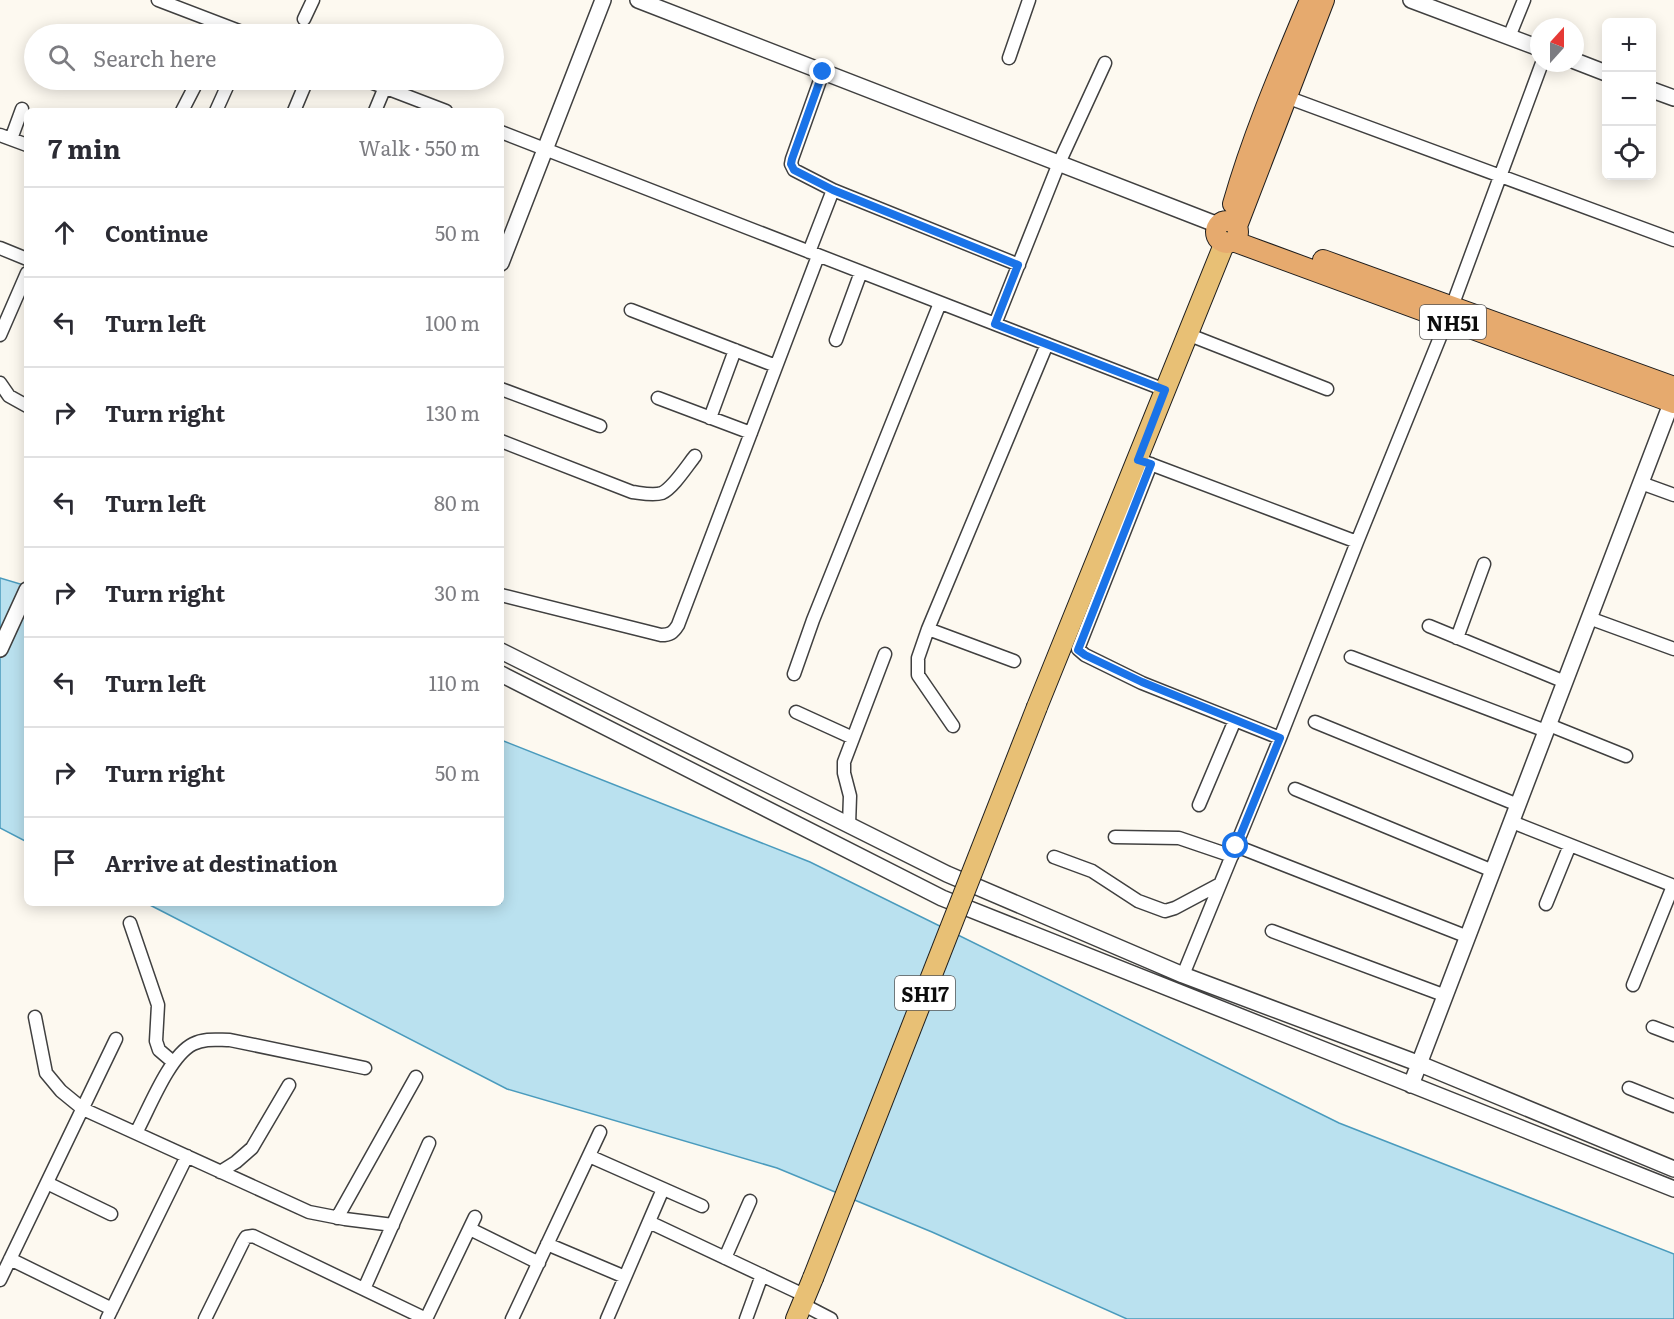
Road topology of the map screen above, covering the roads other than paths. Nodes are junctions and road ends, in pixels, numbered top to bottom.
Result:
1 (158, 0) edge
2 (313, 0) edge
3 (603, 0) edge
4 (638, 0) edge
5 (1029, 0) edge
6 (1310, 0) edge
7 (1324, 0) edge
8 (1411, 0) edge
9 (1524, 0) edge
10 (180, 4) edge
11 (304, 19) dead end
12 (212, 24) edge
13 (1509, 37) junction
14 (1530, 45) edge
15 (1009, 58) dead end
16 (1105, 63) dead end
17 (1584, 65) edge
18 (823, 72) junction
19 (1539, 72) edge
20 (1603, 72) edge
21 (193, 90) edge
22 (225, 90) edge
23 (303, 90) edge
24 (384, 90) edge
25 (392, 90) edge
26 (1656, 91) edge
27 (1279, 95) junction
28 (1674, 98) edge
29 (184, 108) edge
30 (217, 108) edge
31 (295, 108) edge
32 (376, 108) edge
33 (438, 108) edge
34 (22, 109) dead end
35 (504, 133) edge
36 (5, 137) edge
37 (24, 144) edge
38 (545, 149) junction
39 (1059, 163) junction
40 (1500, 177) junction
41 (833, 190) junction
42 (1230, 231) junction
43 (1674, 240) edge
44 (0, 248) edge
45 (814, 254) junction
46 (504, 255) edge
47 (24, 258) edge
48 (1018, 265) junction
49 (861, 272) junction
50 (24, 280) edge
51 (0, 302) edge
52 (939, 303) junction
53 (12, 307) junction
54 (631, 310) dead end
55 (1449, 312) junction
56 (995, 324) junction
57 (1187, 334) junction
58 (0, 335) edge
59 (836, 340) dead end
60 (1047, 344) junction
61 (735, 350) junction
62 (776, 366) junction
63 (0, 383) edge
64 (1328, 388) dead end
65 (504, 390) edge
66 (1165, 390) junction
67 (1673, 397) edge
68 (658, 398) dead end
69 (24, 404) edge
70 (711, 418) junction
71 (600, 426) dead end
72 (751, 433) junction
73 (504, 442) edge
74 (695, 456) dead end
75 (1145, 462) junction
76 (1641, 483) junction
77 (1674, 495) edge
78 (1357, 542) junction
79 (1484, 564) dead end
80 (504, 596) edge
81 (24, 597) edge
82 (1589, 618) junction
83 (1429, 626) dead end
84 (928, 629) junction
85 (1457, 638) junction
86 (0, 649) edge
87 (1674, 649) edge
88 (504, 652) edge
89 (885, 654) dead end
90 (1351, 657) dead end
91 (1014, 661) dead end
92 (794, 674) dead end
93 (504, 676) edge
94 (1565, 682) junction
95 (796, 712) dead end
96 (1235, 720) junction
97 (1315, 722) dead end
98 (953, 726) dead end
99 (1547, 728) junction
100 (853, 738) junction
101 (1280, 738) junction
102 (1626, 756) dead end
103 (1295, 789) dead end
104 (1199, 805) dead end
105 (1518, 805) junction
106 (1512, 822) junction
107 (849, 825) junction
108 (1115, 837) dead end
109 (1570, 845) junction
110 (1234, 851) junction
111 (1054, 857) dead end
112 (1493, 871) junction
113 (1220, 884) junction
114 (1674, 886) edge
115 (1546, 904) dead end
116 (129, 923) dead end
117 (1272, 931) dead end
118 (1468, 937) junction
119 (1183, 975) junction
120 (1633, 985) dead end
121 (1446, 996) junction
122 (35, 1017) dead end
123 (1653, 1027) dead end
124 (1674, 1035) edge
125 (116, 1039) dead end
126 (173, 1062) junction
127 (1420, 1064) junction
128 (364, 1068) dead end
129 (416, 1077) dead end
130 (289, 1085) dead end
131 (1411, 1085) junction
132 (1629, 1088) dead end
133 (1674, 1106) edge
134 (82, 1109) junction
135 (600, 1131) dead end
136 (136, 1133) junction
137 (429, 1143) dead end
138 (187, 1156) junction
139 (589, 1156) junction
140 (1674, 1169) edge
141 (220, 1172) junction
142 (46, 1184) junction
143 (663, 1189) junction
144 (1674, 1189) edge
145 (750, 1201) dead end
146 (702, 1206) dead end
147 (111, 1215) dead end
148 (337, 1218) junction
149 (649, 1222) junction
150 (393, 1225) junction
151 (547, 1244) junction
152 (725, 1258) junction
153 (10, 1259) junction
154 (538, 1263) junction
155 (762, 1275) junction
156 (625, 1277) junction
157 (0, 1280) edge
158 (364, 1289) junction
159 (804, 1299) edge
160 (109, 1314) edge
161 (514, 1318) edge
162 (205, 1319) edge
163 (607, 1319) edge
164 (746, 1319) edge
165 (831, 1319) edge

1 - 10 street
2 - 11 street
3 - 38 street
4 - 18 street
5 - 15 street
6 - 27 highway
7 - 27 highway
8 - 13 street
9 - 13 street
10 - 12 street
13 - 14 street
16 - 39 street
17 - 20 street
18 - 39 street
18 - 41 street
19 - 40 street
21 - 29 street
22 - 30 street
23 - 31 street
24 - 32 street
25 - 33 street
26 - 28 street
27 - 40 street
27 - 42 highway
34 - 36 street
35 - 38 street
36 - 37 street
38 - 45 street
38 - 46 street
39 - 42 street
39 - 48 street
40 - 43 street
40 - 55 street
41 - 45 street
41 - 48 street
42 - 55 highway, NH51
42 - 57 main road, SH17
44 - 47 street
45 - 49 street
45 - 62 street
48 - 56 street
49 - 52 street
49 - 59 street
50 - 53 street
51 - 53 street
52 - 56 street
52 - 92 street
53 - 58 street
54 - 61 street
55 - 67 highway, NH51
55 - 78 street
56 - 60 street
57 - 64 street
57 - 66 main road, SH17
60 - 66 street
60 - 84 street
61 - 62 street
61 - 70 street
62 - 72 street
63 - 69 street
65 - 71 street
66 - 75 main road, SH17
67 - 76 street
68 - 70 street
70 - 72 street
72 - 80 street
73 - 74 street
75 - 78 street
75 - 96 street
75 - 159 main road, SH17, bridge
76 - 77 street
76 - 82 street
78 - 101 street
79 - 85 street
81 - 86 street
82 - 87 street
82 - 94 street
83 - 85 street
84 - 91 street
84 - 98 street
85 - 94 street
88 - 107 street
89 - 100 street
90 - 99 street
93 - 131 street
94 - 99 street
95 - 100 street
96 - 101 street
96 - 104 street
97 - 105 street
99 - 102 street
99 - 105 street
100 - 107 street
101 - 110 street
103 - 112 street
105 - 106 street
106 - 109 street
106 - 112 street
107 - 119 street
108 - 110 street
109 - 114 street
109 - 115 street
110 - 113 street
110 - 118 street
111 - 113 street
112 - 118 street
113 - 119 street
114 - 120 street
116 - 126 street
117 - 121 street
118 - 121 street
119 - 127 street
121 - 127 street
122 - 134 street
123 - 124 street
125 - 134 street
126 - 128 street
126 - 136 street
127 - 131 street
127 - 140 street
129 - 148 street
130 - 141 street
131 - 144 street
132 - 133 street
134 - 136 street
134 - 142 street
135 - 139 street
136 - 138 street
137 - 150 street
138 - 141 street
138 - 160 street
139 - 143 street
139 - 151 street
141 - 148 street
142 - 147 street
142 - 153 street
143 - 146 street
143 - 149 street
145 - 152 street
148 - 150 street
149 - 152 street
149 - 156 street
150 - 158 street
151 - 154 street
151 - 156 street
152 - 155 street
153 - 157 street
153 - 160 street
154 - 158 street
154 - 161 street
155 - 159 street
155 - 164 street
156 - 163 street
158 - 162 street
159 - 165 street

